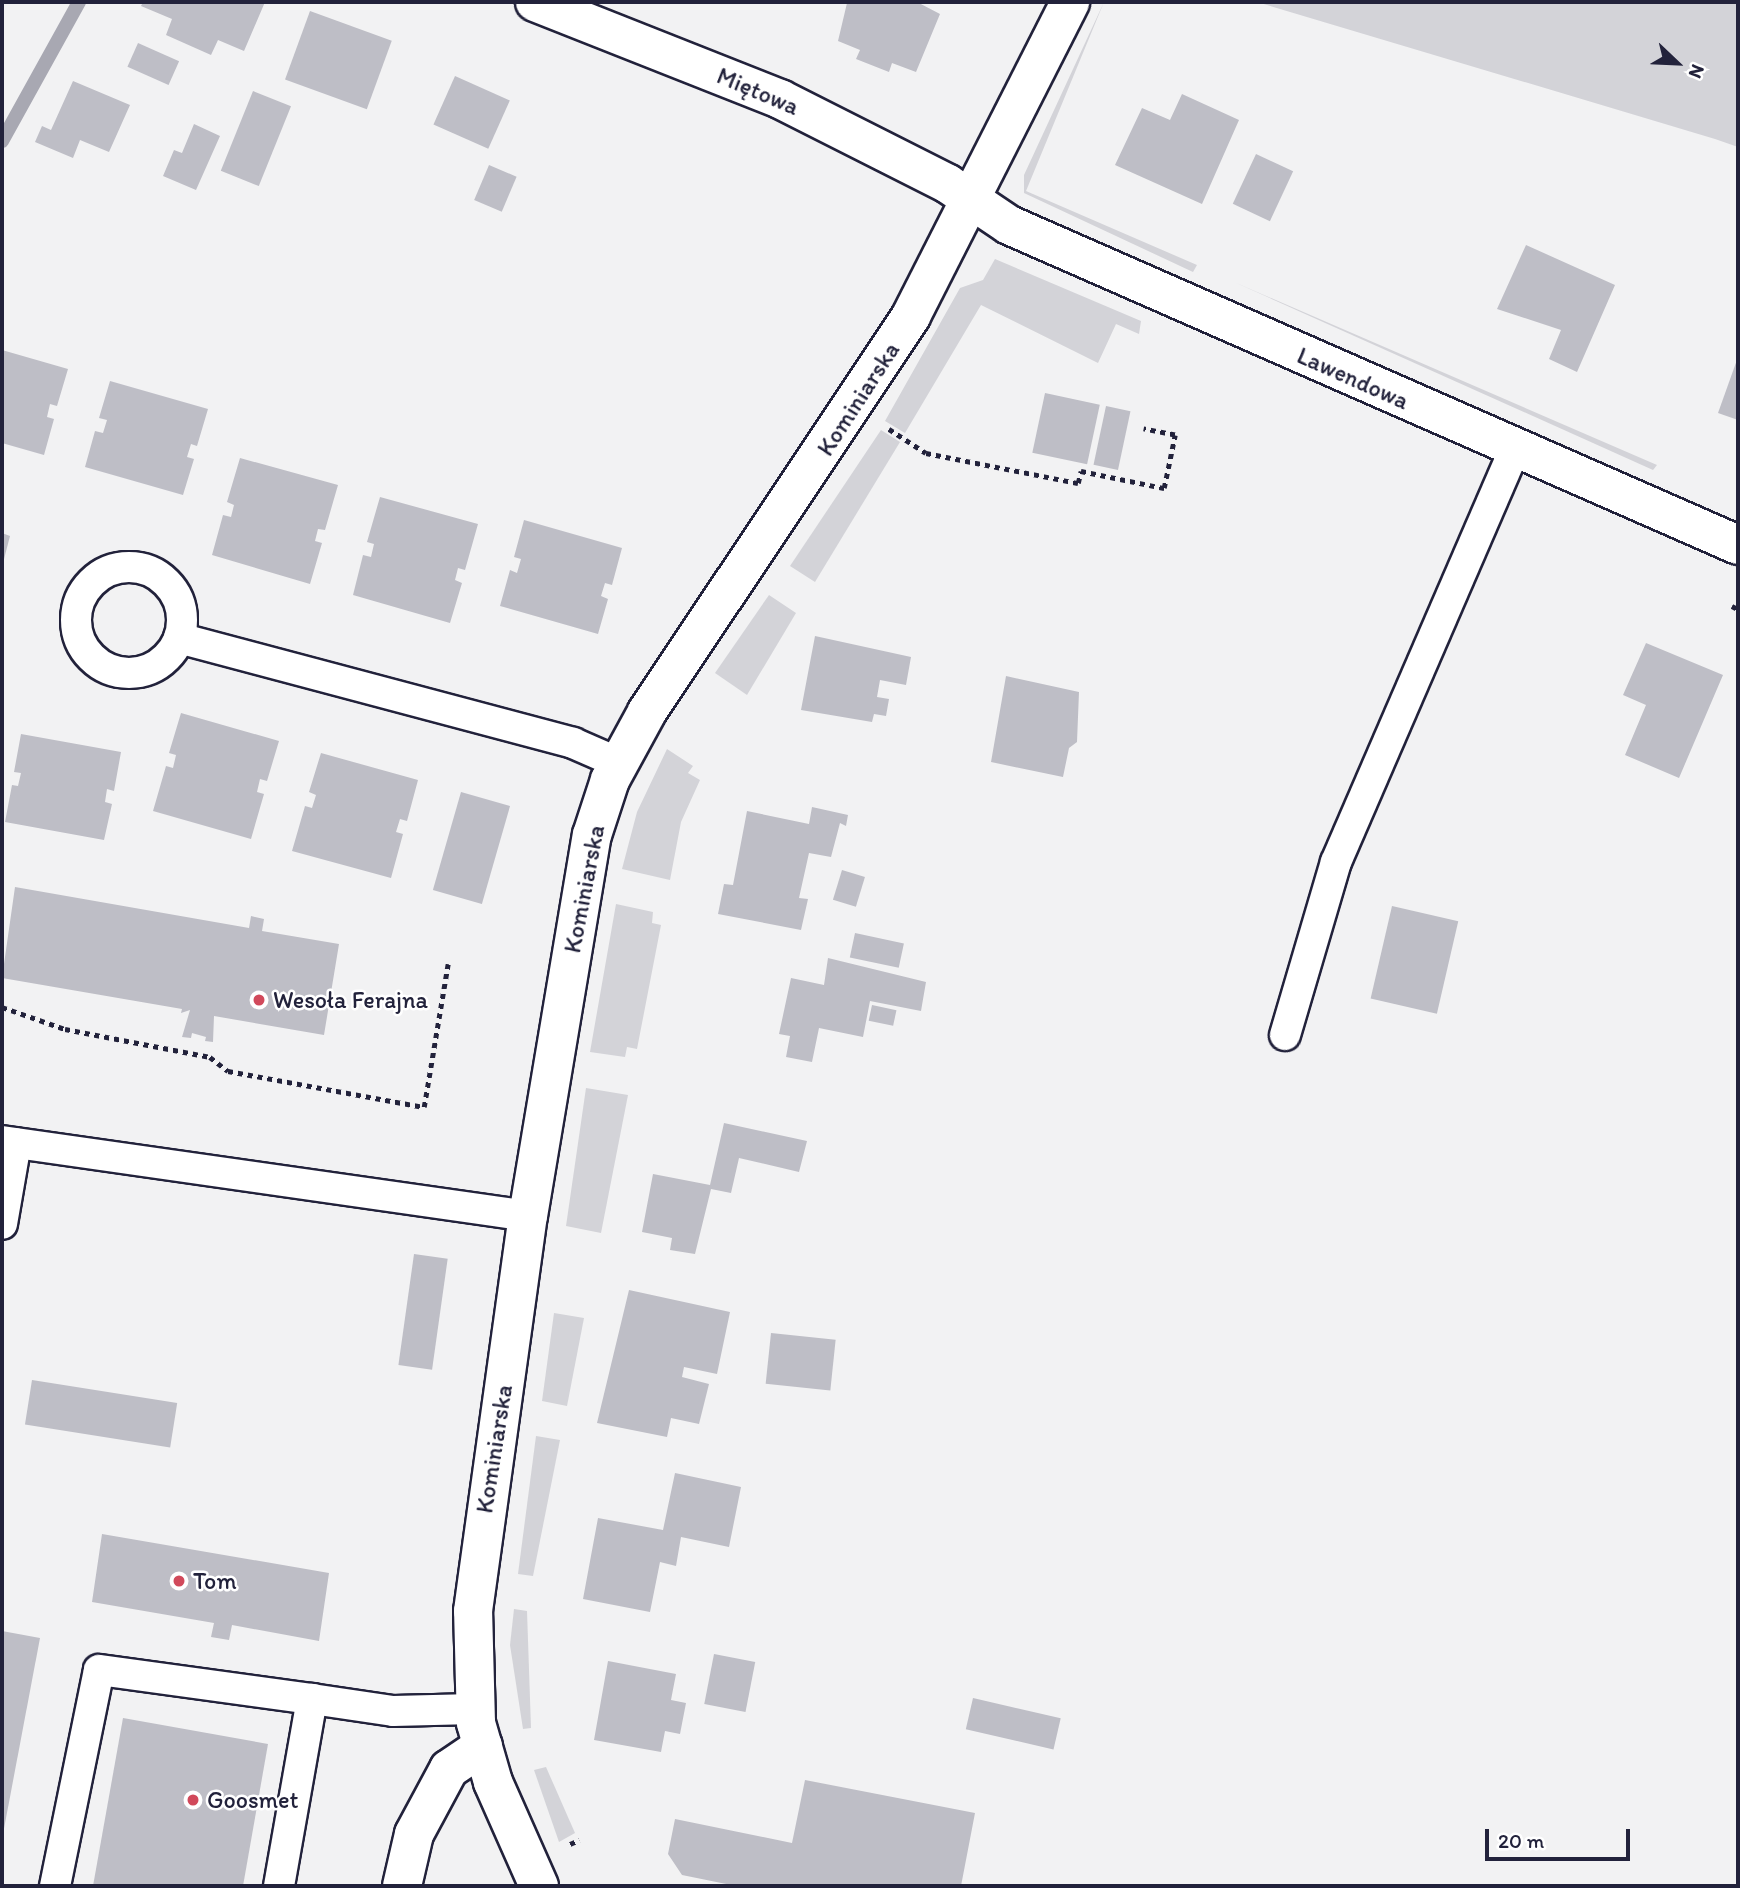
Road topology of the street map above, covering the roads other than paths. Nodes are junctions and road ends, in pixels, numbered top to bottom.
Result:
1 (535, 2) edge
2 (1070, 2) edge
3 (972, 201) junction
4 (1515, 449) junction
5 (1738, 545) edge
6 (179, 638) dead end
7 (619, 764) junction
8 (1286, 1035) dead end
9 (9, 1142) edge
10 (528, 1216) junction
11 (2, 1224) edge
12 (312, 1699) junction
13 (474, 1709) junction
14 (483, 1745) junction
15 (55, 1886) edge
16 (279, 1886) edge
17 (402, 1886) edge
18 (539, 1886) edge

1 - 3 street, Miętowa
2 - 3 street, Kominiarska
3 - 4 street, Lawendowa
3 - 7 street, Kominiarska
4 - 5 street, Lawendowa
4 - 8 lane
6 - 7 lane
7 - 10 street, Kominiarska
9 - 10 lane
9 - 11 lane
10 - 13 street, Kominiarska
12 - 13 lane
12 - 15 lane
12 - 16 lane
13 - 14 street, Kominiarska
14 - 17 street
14 - 18 street, Kominiarska

